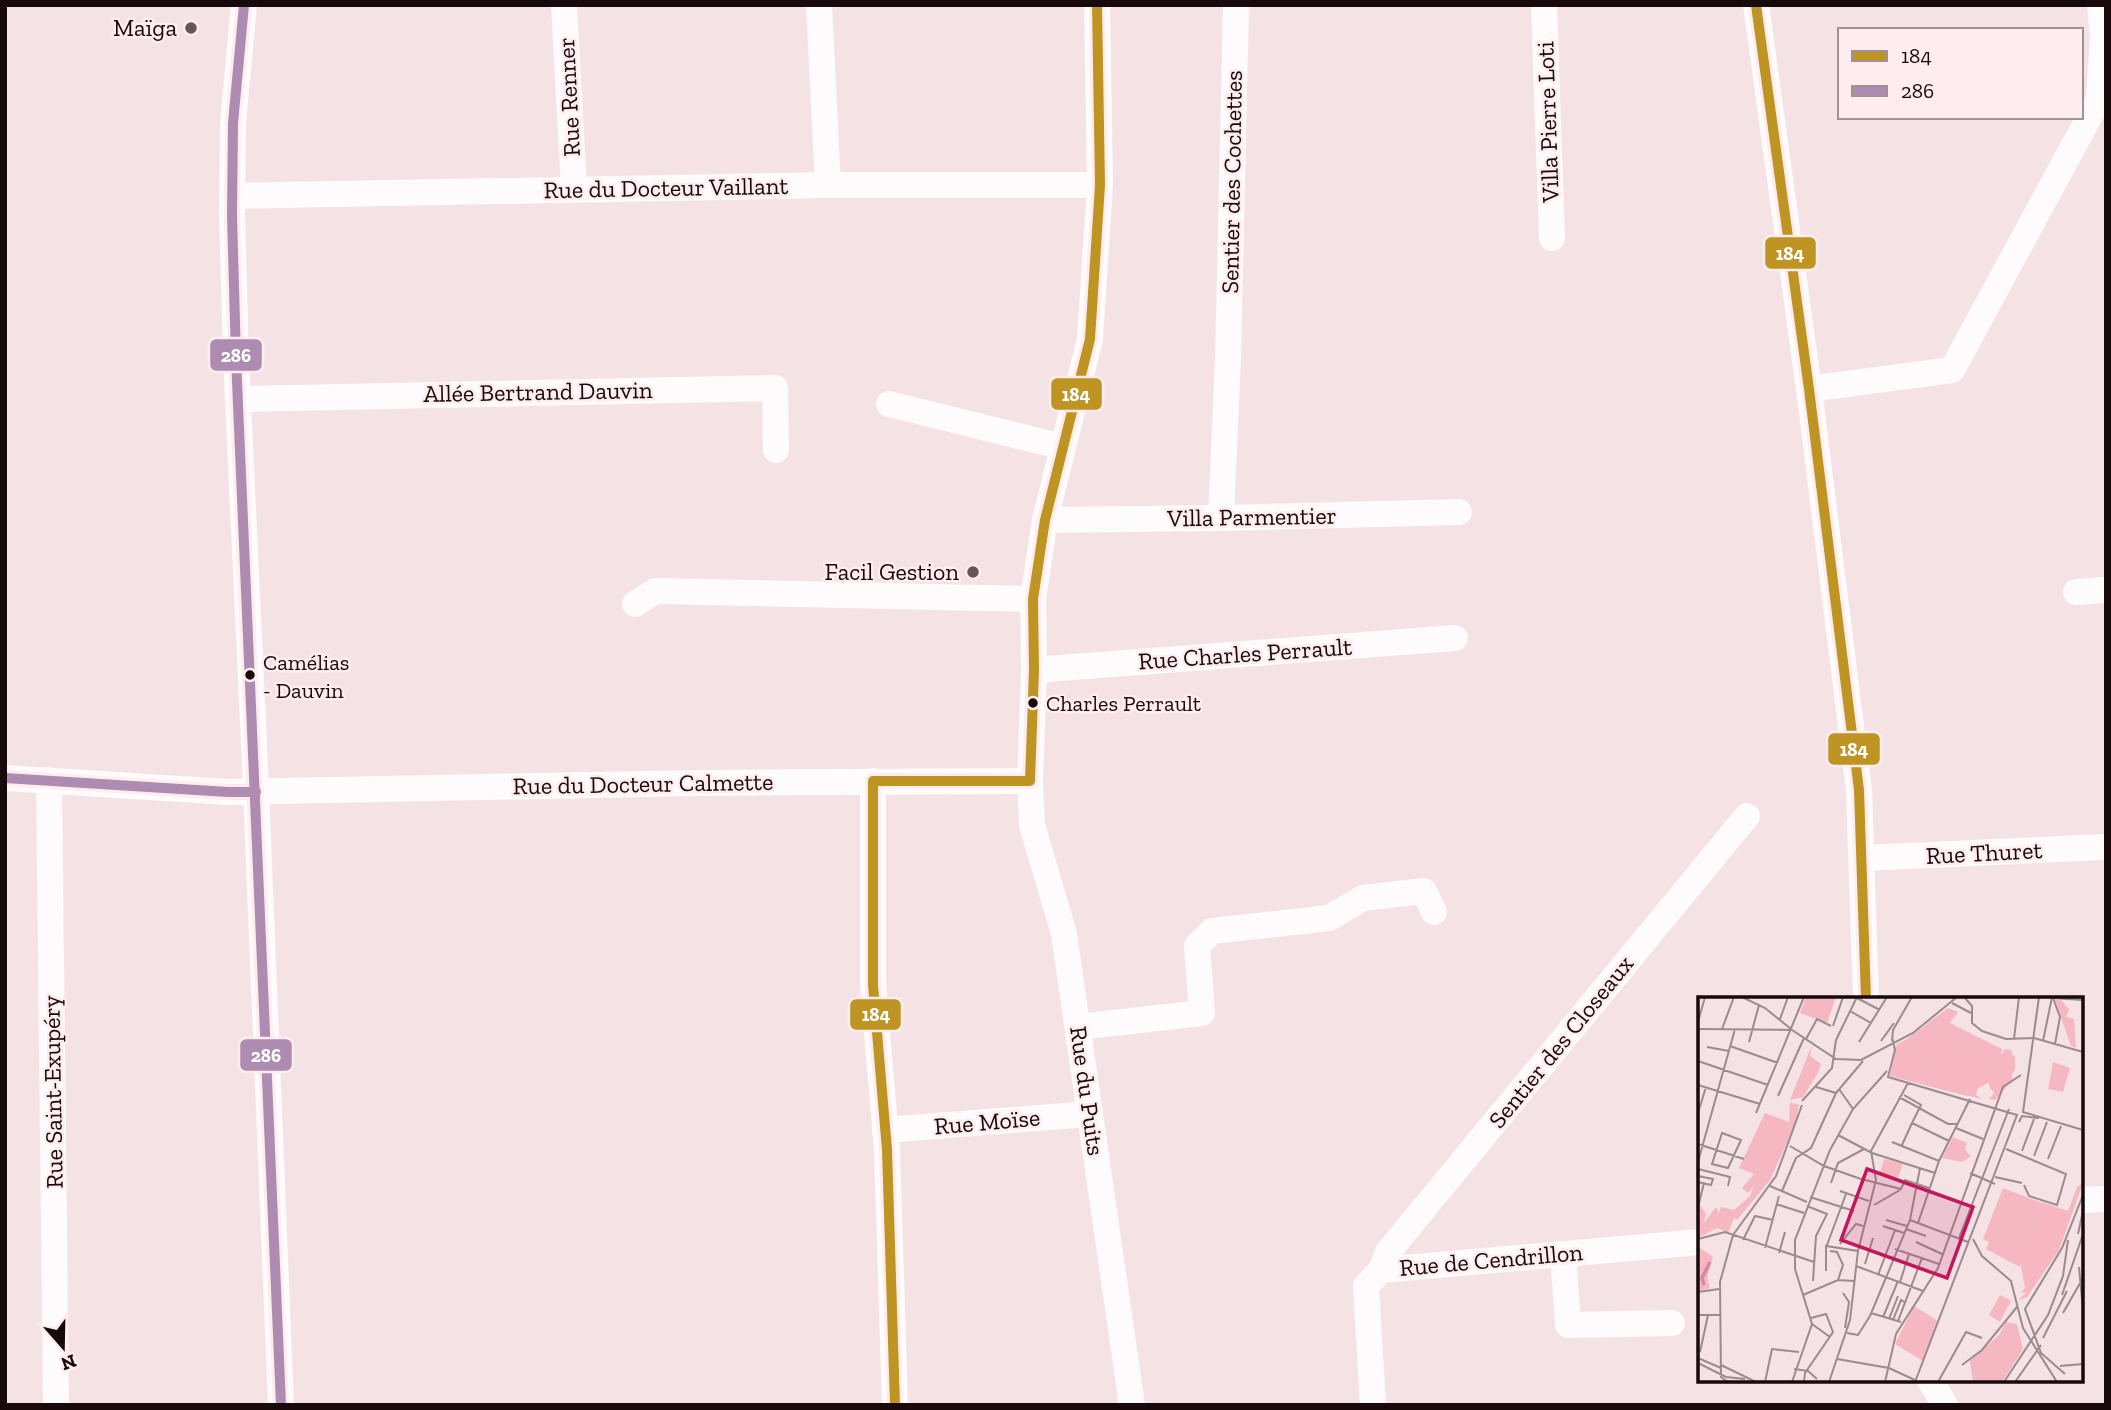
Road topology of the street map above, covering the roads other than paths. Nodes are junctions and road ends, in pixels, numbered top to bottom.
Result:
1 (244, 5) edge
2 (564, 5) edge
3 (819, 5) edge
4 (1097, 5) edge
5 (1236, 5) edge
6 (1544, 5) edge
7 (1756, 5) edge
8 (2100, 5) edge
9 (828, 185) junction
10 (1100, 185) junction
11 (574, 189) junction
12 (232, 196) junction
13 (1552, 238) dead end
14 (1809, 389) junction
15 (238, 399) junction
16 (889, 404) dead end
17 (1063, 447) junction
18 (776, 450) dead end
19 (1459, 512) dead end
20 (1221, 518) junction
21 (1045, 520) junction
22 (2106, 590) edge
23 (2076, 592) dead end
24 (1033, 599) junction
25 (635, 604) dead end
26 (1455, 638) dead end
27 (1034, 670) junction
28 (5, 779) edge
29 (48, 780) junction
30 (873, 781) junction
31 (1030, 781) junction
32 (256, 792) junction
33 (1746, 816) dead end
34 (2106, 847) edge
35 (1863, 858) junction
36 (1434, 912) dead end
37 (1866, 997) edge
38 (1078, 1027) junction
39 (1089, 1114) junction
40 (886, 1130) junction
41 (2106, 1199) edge
42 (2083, 1200) edge
43 (1698, 1241) edge
44 (1563, 1254) junction
45 (1381, 1270) junction
46 (1672, 1323) dead end
47 (1931, 1382) edge
48 (56, 1405) edge
49 (282, 1405) edge
50 (895, 1405) edge
51 (1132, 1405) edge
52 (1373, 1405) edge
53 (1945, 1405) edge

1 - 12 street
2 - 11 street, Rue Renner
3 - 9 street
4 - 10 street, Rue du Puits
5 - 20 street, Sentier des Cochettes
6 - 13 street, Villa Pierre Loti
7 - 14 street
8 - 14 street
9 - 10 street, Rue du Docteur Vaillant
9 - 11 street, Rue du Docteur Vaillant
10 - 17 street, Rue du Puits
11 - 12 street, Rue du Docteur Vaillant
12 - 15 street
14 - 35 street
15 - 18 street, Allée Bertrand Dauvin
15 - 32 street
16 - 17 street
17 - 21 street, Rue du Puits
19 - 20 street, Villa Parmentier
20 - 21 street, Villa Parmentier
21 - 24 street, Rue du Puits
22 - 23 street
24 - 25 street
24 - 27 street, Rue du Puits
26 - 27 street, Rue Charles Perrault
27 - 31 street, Rue du Puits
28 - 29 street, Rue du Docteur Calmette
29 - 32 street, Rue du Docteur Calmette
29 - 48 street, Rue Saint-Exupéry
30 - 31 street, Rue du Docteur Calmette
30 - 32 street, Rue du Docteur Calmette
30 - 40 street
31 - 38 street, Rue du Puits
32 - 49 street
33 - 45 street, Sentier des Closeaux
34 - 35 street, Rue Thuret
35 - 37 street
36 - 38 street
38 - 39 street, Rue du Puits
39 - 40 street, Rue Moïse
39 - 51 street, Rue du Puits
40 - 50 street
41 - 42 street
43 - 44 street, Rue de Cendrillon
44 - 45 street, Rue de Cendrillon
44 - 46 street
45 - 52 street, Rue de Cendrillon
47 - 53 street

